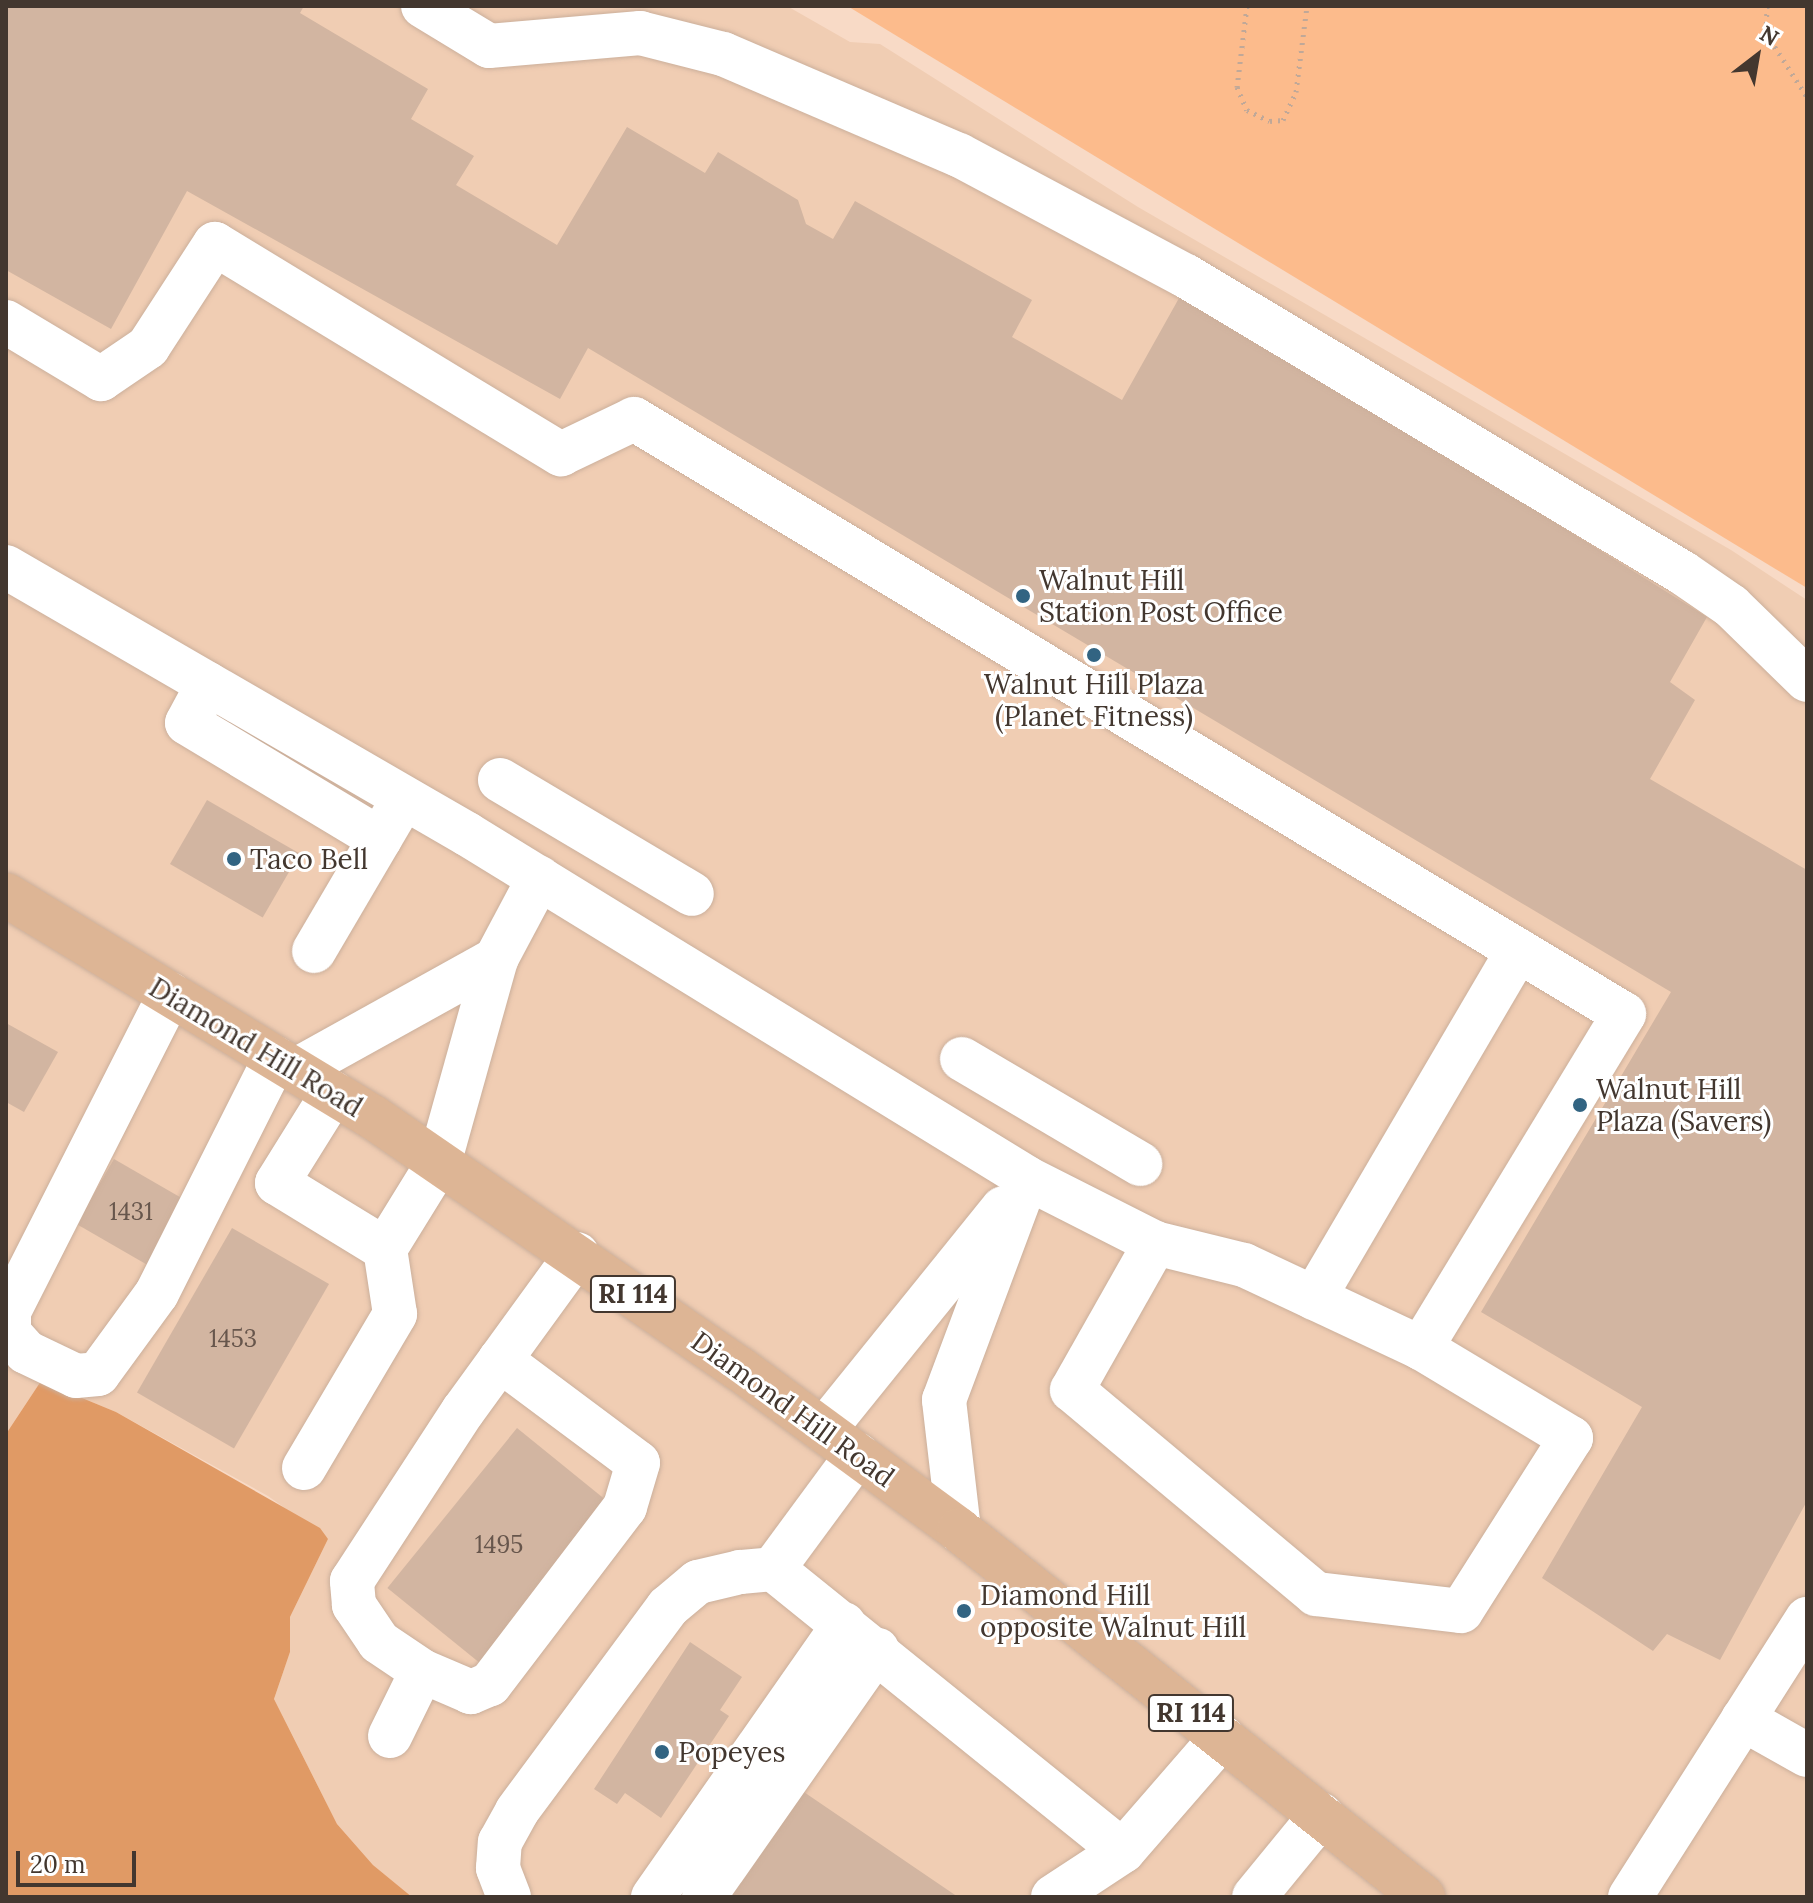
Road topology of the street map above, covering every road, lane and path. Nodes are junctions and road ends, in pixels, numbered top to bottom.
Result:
1 (423, 6) edge
2 (1247, 6) edge
3 (1307, 6) edge
4 (1767, 6) edge
5 (1807, 97) edge
6 (6, 322) edge
7 (6, 567) edge
8 (1807, 680) edge
9 (208, 684) junction
10 (500, 780) dead end
11 (405, 798) junction
12 (380, 839) junction
13 (539, 878) junction
14 (692, 894) dead end
15 (6, 895) edge
16 (1518, 950) junction
17 (314, 951) dead end
18 (496, 959) junction
19 (170, 994) junction
20 (962, 1059) dead end
21 (286, 1064) junction
22 (333, 1093) junction
23 (440, 1160) junction
24 (1140, 1164) dead end
25 (1027, 1178) junction
26 (1155, 1243) junction
27 (385, 1249) junction
28 (577, 1254) junction
29 (1314, 1298) junction
30 (1421, 1348) junction
31 (500, 1360) junction
32 (841, 1443) junction
33 (304, 1468) dead end
34 (959, 1530) junction
35 (773, 1569) junction
36 (1807, 1619) edge
37 (860, 1637) junction
38 (422, 1671) junction
39 (1743, 1719) junction
40 (390, 1736) dead end
41 (1222, 1737) junction
42 (1807, 1755) edge
43 (1321, 1815) junction
44 (1123, 1851) junction
45 (509, 1897) edge
46 (653, 1897) edge
47 (704, 1897) edge
48 (1053, 1897) edge
49 (1254, 1897) edge
50 (1423, 1897) edge
51 (1630, 1897) edge

1 - 8 lane
2 - 3 path
4 - 5 path
6 - 16 lane
7 - 9 lane
9 - 11 lane
9 - 12 lane
10 - 14 lane
11 - 12 lane
11 - 13 lane
12 - 17 lane
13 - 18 lane
13 - 25 lane
15 - 19 main road, Diamond Hill Road / RI 114
16 - 29 lane
16 - 30 lane
18 - 21 lane
18 - 23 lane
19 - 21 main road, Diamond Hill Road / RI 114
19 - 21 lane
20 - 24 lane
21 - 22 main road, Diamond Hill Road / RI 114
22 - 23 main road, Diamond Hill Road / RI 114
22 - 27 lane
23 - 27 lane
23 - 28 main road, Diamond Hill Road / RI 114
25 - 26 lane
25 - 32 lane
25 - 34 lane
26 - 29 lane
26 - 30 lane
27 - 33 lane
28 - 31 lane
28 - 32 main road, Diamond Hill Road / RI 114
29 - 30 lane
31 - 38 lane
31 - 38 lane
32 - 34 main road, Diamond Hill Road / RI 114
32 - 35 lane
34 - 41 main road, Diamond Hill Road / RI 114
35 - 37 lane
35 - 45 lane
36 - 39 lane
37 - 44 lane
37 - 46 lane
37 - 47 lane
38 - 40 lane
39 - 42 lane
39 - 51 lane
41 - 43 main road, Diamond Hill Road / RI 114
41 - 44 lane
43 - 49 lane
43 - 50 main road, Diamond Hill Road / RI 114
44 - 48 lane

